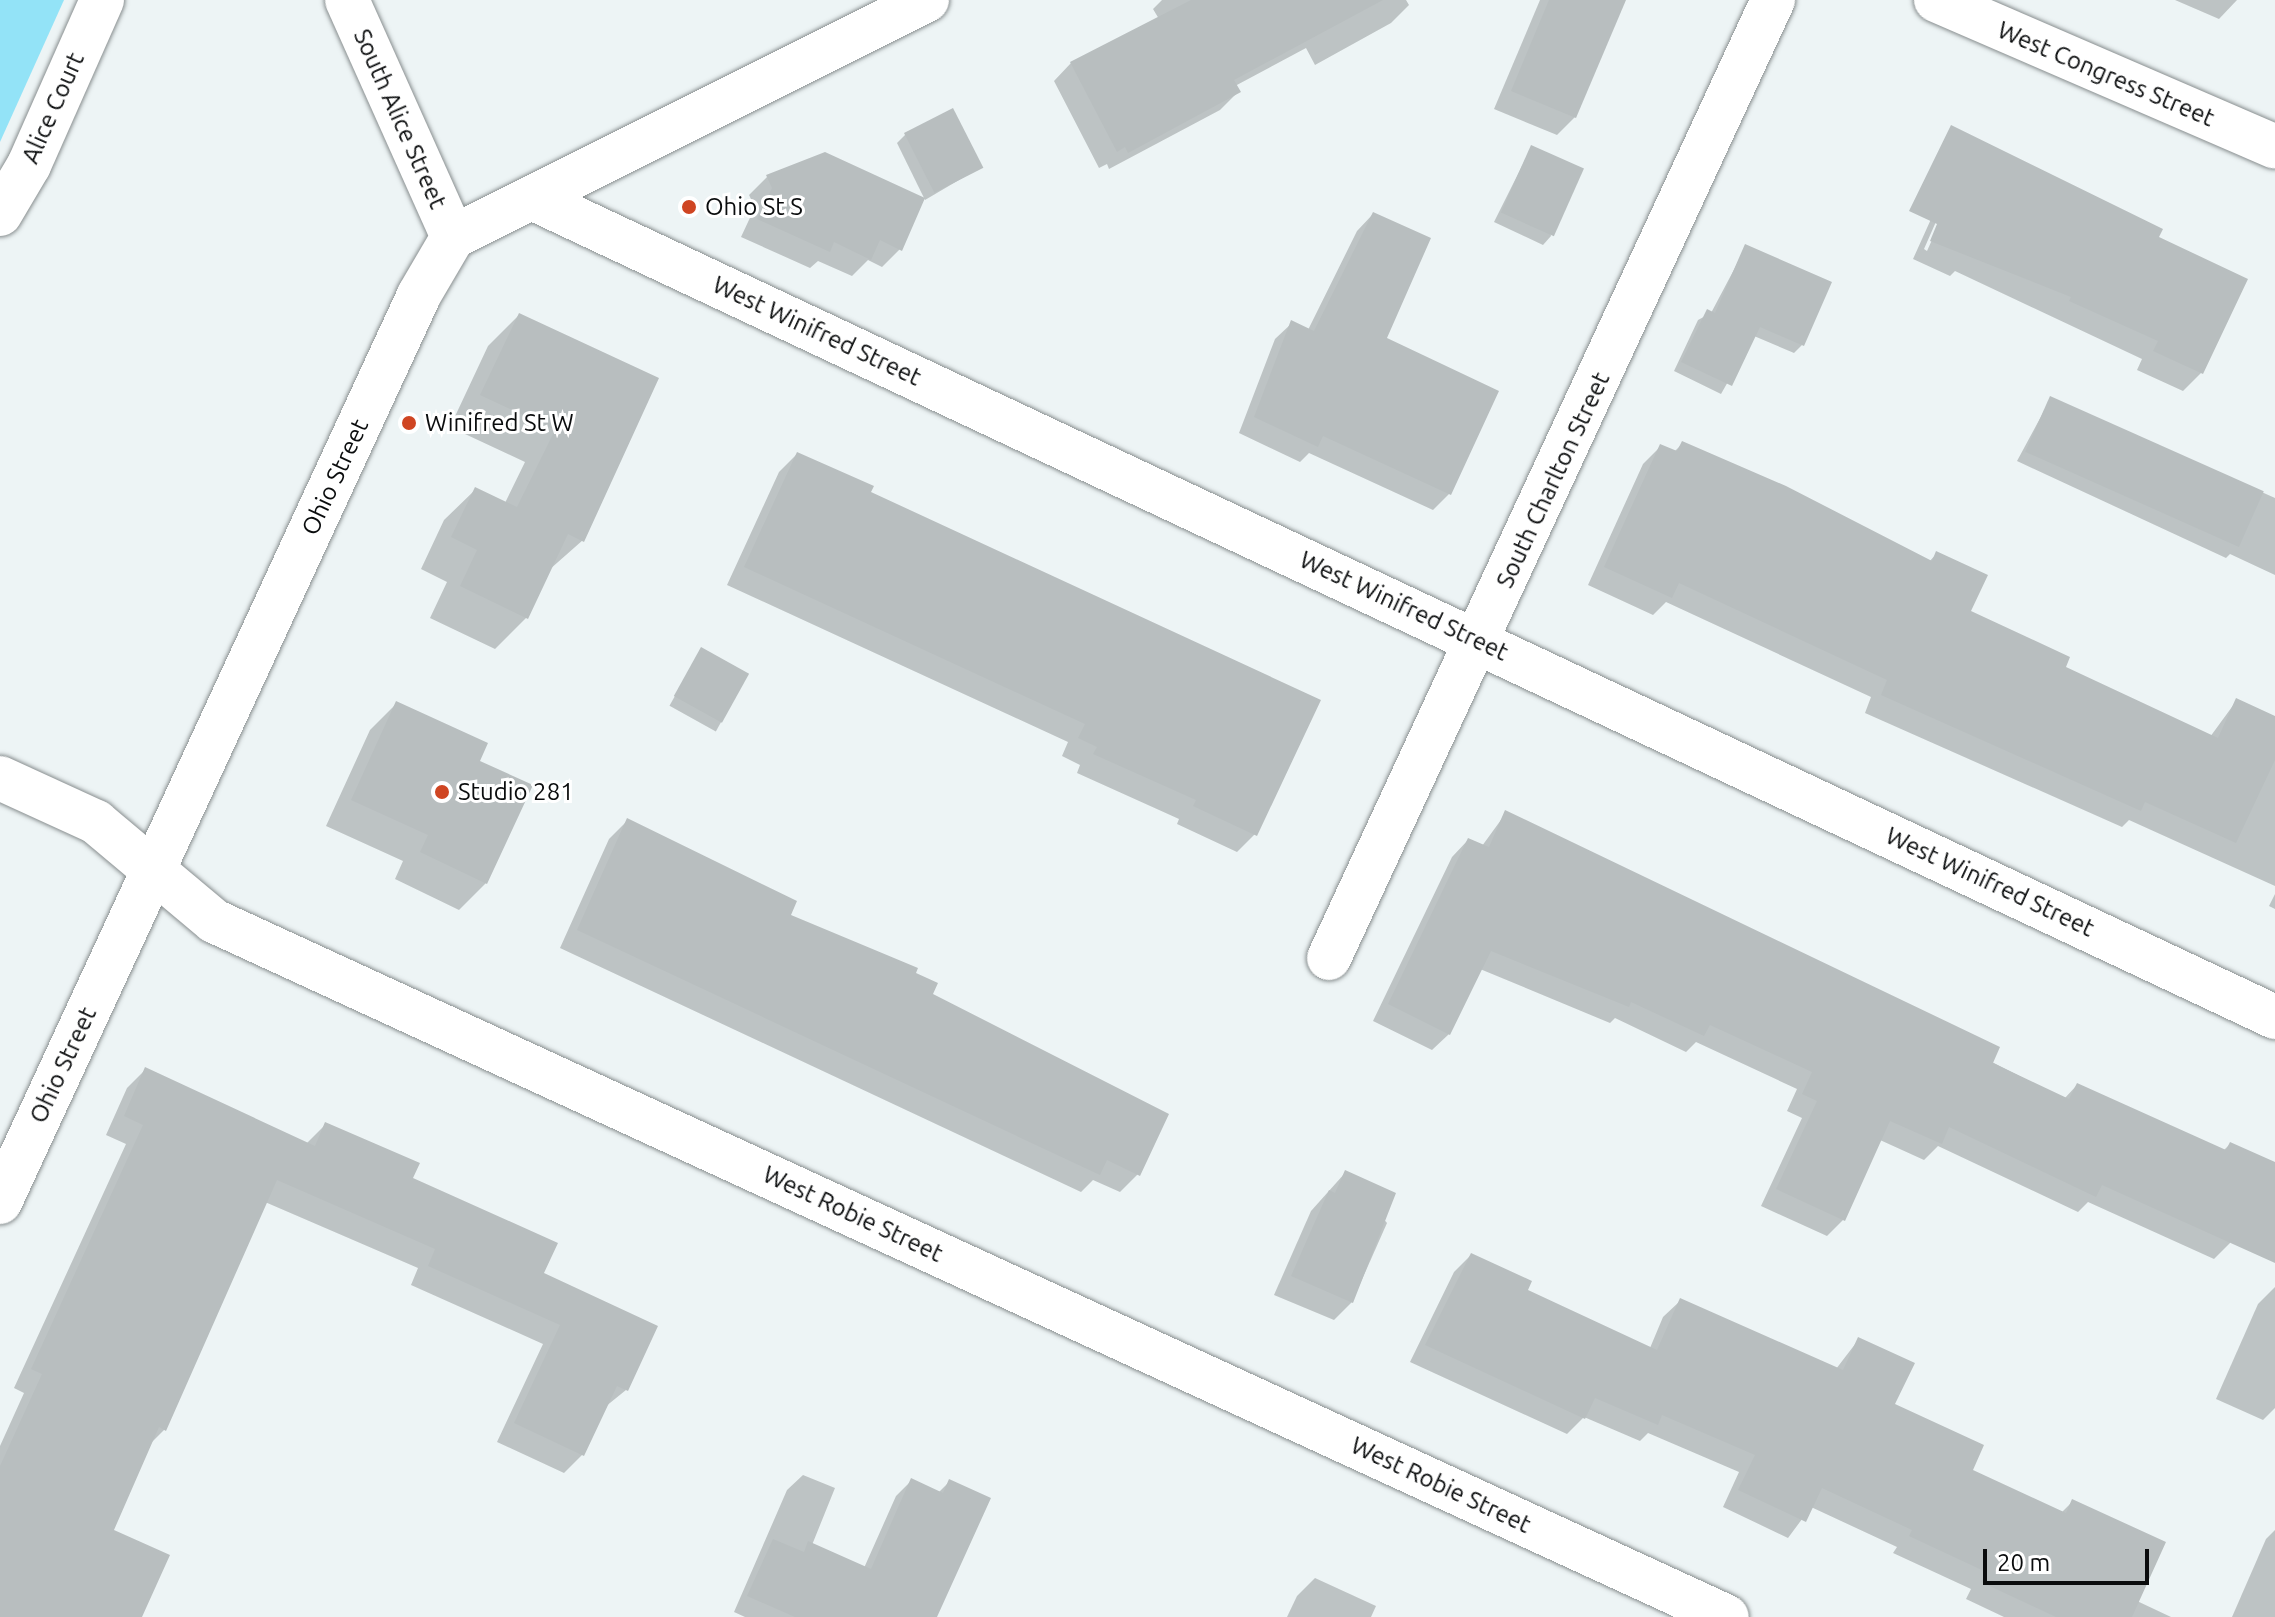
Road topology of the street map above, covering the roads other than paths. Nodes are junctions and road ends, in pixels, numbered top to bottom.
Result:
1 (102, 0) edge
2 (347, 0) edge
3 (927, 0) edge
4 (1773, 0) edge
5 (1936, 0) edge
6 (2275, 147) edge
7 (532, 198) junction
8 (0, 214) edge
9 (453, 237) junction
10 (1479, 641) junction
11 (0, 778) edge
12 (153, 873) junction
13 (1329, 958) dead end
14 (2275, 1017) edge
15 (0, 1202) edge
16 (1727, 1617) edge

1 - 8 street, Alice Court
2 - 9 street, South Alice Street
3 - 7 street
4 - 10 street, South Charlton Street
5 - 6 street, West Congress Street
7 - 9 street
7 - 10 street, West Winifred Street
9 - 12 street, Ohio Street
10 - 13 street, South Charlton Street
10 - 14 street, West Winifred Street
11 - 12 street, West Robie Street
12 - 15 street, Ohio Street
12 - 16 street, West Robie Street

